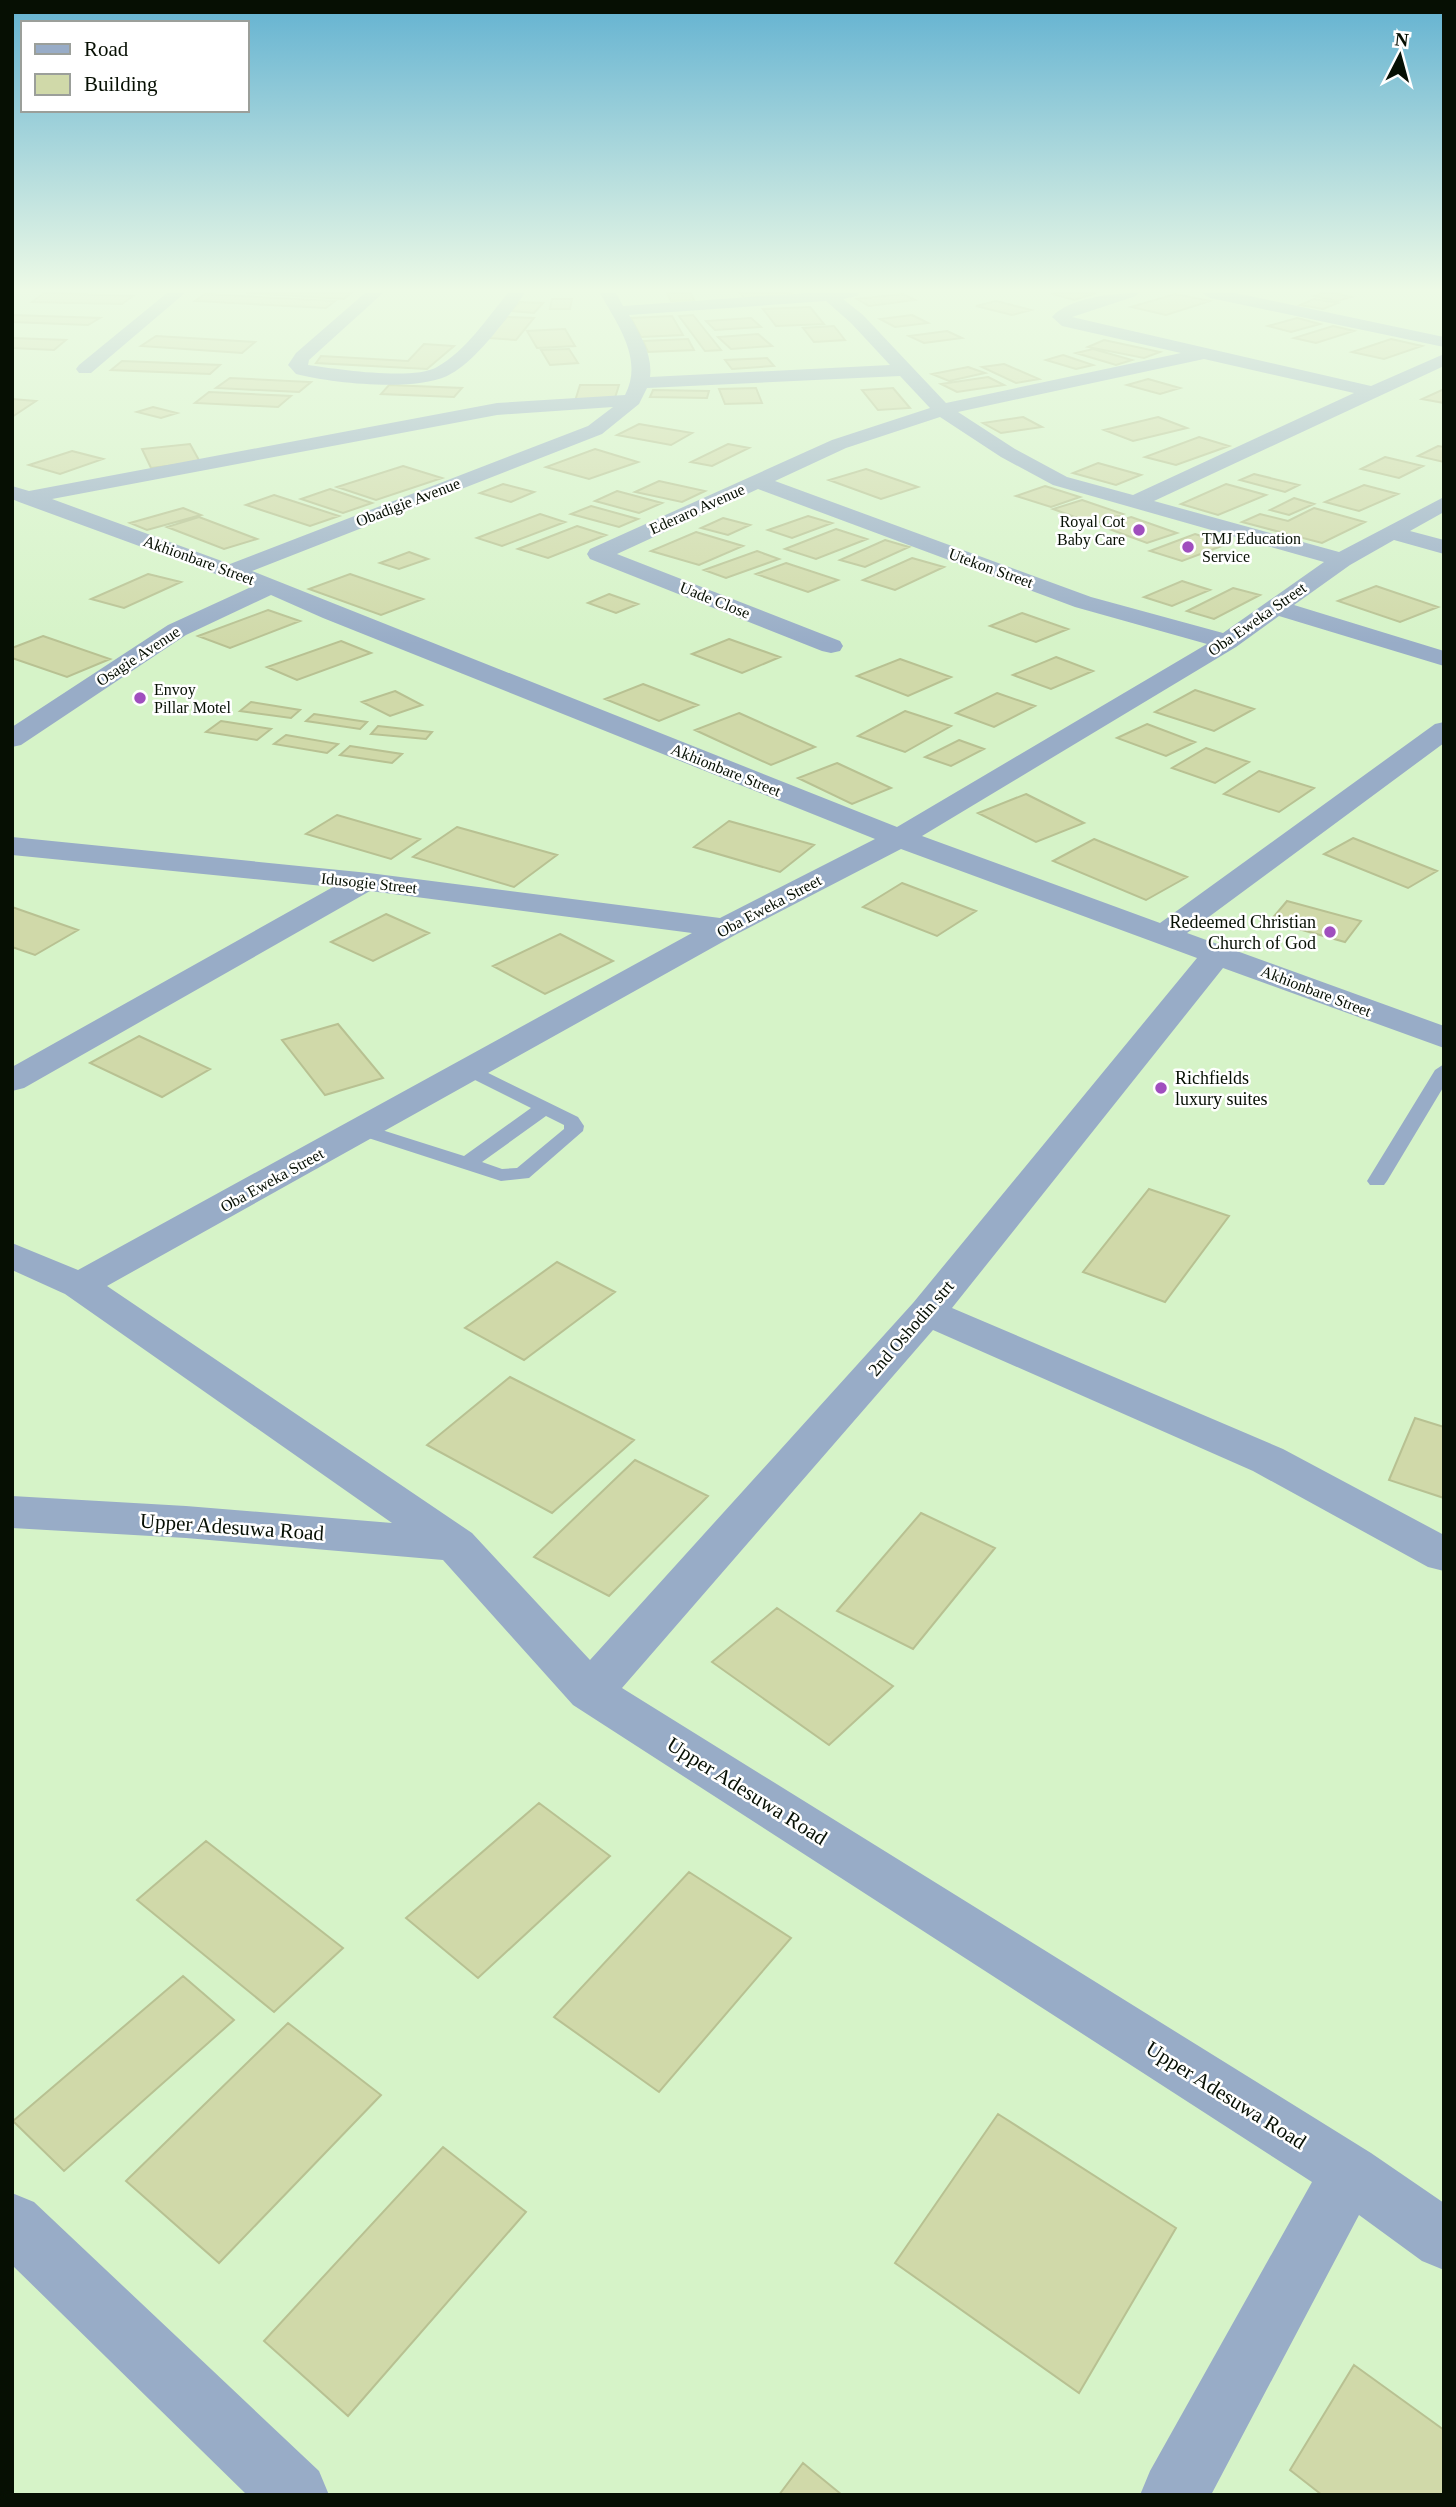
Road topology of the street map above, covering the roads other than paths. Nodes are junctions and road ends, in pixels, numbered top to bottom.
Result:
1 (497, 410) edge
2 (616, 410) edge
3 (942, 410) joint
4 (1334, 410) edge
5 (758, 482) junction
6 (17, 497) edge
7 (1134, 502) junction
8 (1444, 503) edge
9 (1393, 534) junction
10 (1444, 547) edge
11 (598, 554) joint
12 (1342, 560) junction
13 (229, 572) junction
14 (271, 586) junction
15 (1276, 607) junction
16 (1227, 642) junction
17 (831, 646) dead end
18 (1444, 659) edge
19 (24, 703) dead end
20 (59, 707) junction
21 (1444, 730) edge
22 (12, 739) edge
23 (898, 838) junction
24 (12, 846) edge
25 (340, 880) junction
26 (724, 928) junction
27 (1165, 933) junction
28 (1218, 953) junction
29 (1444, 1038) edge
30 (470, 1070) junction
31 (1444, 1070) edge
32 (12, 1082) edge
33 (544, 1108) junction
34 (363, 1130) junction
35 (468, 1163) junction
36 (1377, 1181) dead end
37 (12, 1255) edge
38 (79, 1285) junction
39 (927, 1312) junction
40 (12, 1512) edge
41 (456, 1545) junction
42 (1444, 1555) edge
43 (590, 1692) junction
44 (1350, 2173) junction
45 (12, 2223) edge
46 (1444, 2240) edge
47 (295, 2495) edge
48 (1174, 2495) edge

1 - 6 street
2 - 13 street, Obadigie Avenue
3 - 5 street, Ederaro Avenue
3 - 7 street
4 - 7 street
5 - 11 street, Ederaro Avenue
5 - 16 street, Utekon Street
6 - 13 street, Akhionbare Street
7 - 12 street
8 - 9 street, Oba Eweka Street
9 - 10 street
9 - 12 street, Oba Eweka Street
11 - 17 street, Uade Close
12 - 15 street, Oba Eweka Street
13 - 14 street, Akhionbare Street
14 - 20 street, Osagie Avenue
14 - 23 street, Akhionbare Street
15 - 16 street, Oba Eweka Street
15 - 18 street
16 - 23 street, Oba Eweka Street
19 - 20 street
20 - 22 street, Osagie Avenue
21 - 27 street
23 - 26 street, Oba Eweka Street
23 - 27 street, Akhionbare Street
24 - 25 street, Idusogie Street
25 - 26 street, Idusogie Street
25 - 32 street
26 - 30 street, Oba Eweka Street
27 - 28 street, Akhionbare Street
28 - 29 street, Akhionbare Street
28 - 39 street, 2nd Oshodin strt
30 - 33 lane
30 - 34 street, Oba Eweka Street
31 - 36 lane
33 - 35 lane
33 - 35 lane
34 - 35 lane
34 - 38 street, Oba Eweka Street
37 - 38 street
38 - 41 street
39 - 42 street
39 - 43 street, 2nd Oshodin strt
40 - 41 street, Upper Adesuwa Road
41 - 43 street, Upper Adesuwa Road
43 - 44 street, Upper Adesuwa Road
44 - 46 street, Upper Adesuwa Road
44 - 48 street
45 - 47 street

